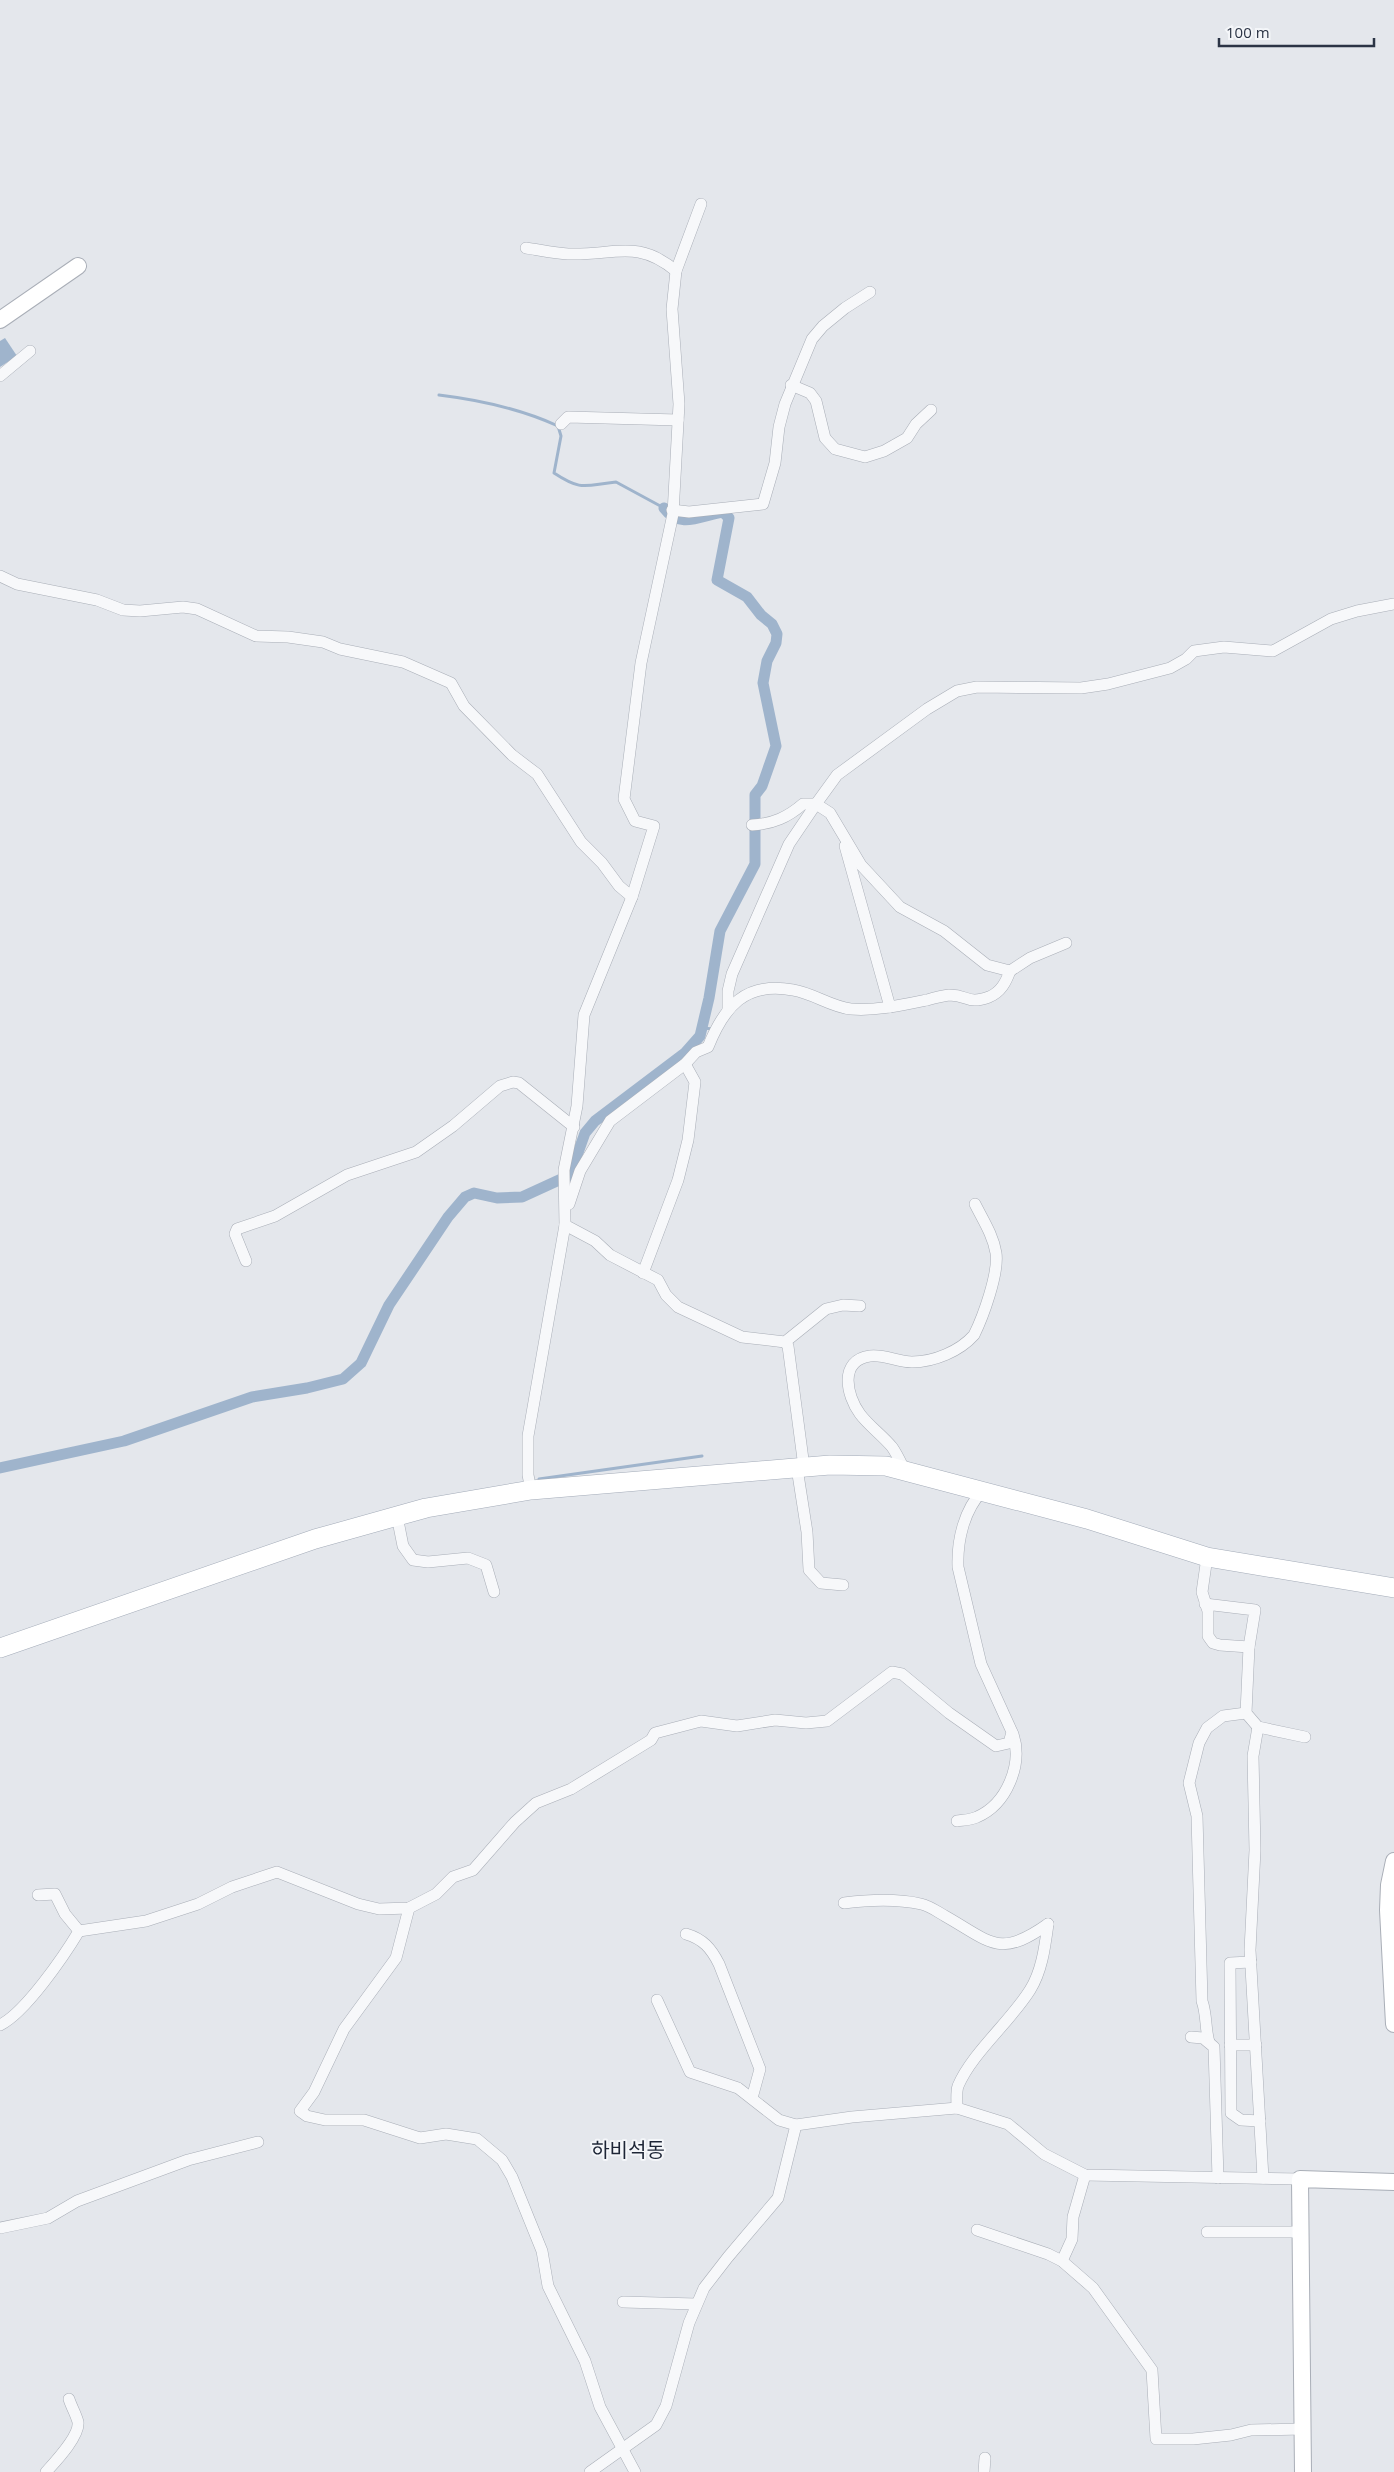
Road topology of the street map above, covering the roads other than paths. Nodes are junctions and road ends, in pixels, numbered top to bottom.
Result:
1 (701, 204) dead end
2 (526, 248) dead end
3 (78, 266) dead end
4 (676, 271) junction
5 (870, 292) dead end
6 (0, 320) edge
7 (30, 351) dead end
8 (0, 376) edge
9 (791, 385) junction
10 (931, 410) dead end
11 (678, 420) junction
12 (561, 424) dead end
13 (672, 515) junction
14 (0, 576) edge
15 (1394, 604) edge
16 (816, 804) junction
17 (757, 825) dead end
18 (841, 832) junction
19 (632, 897) junction
20 (1066, 943) dead end
21 (1010, 972) junction
22 (890, 1007) junction
23 (728, 1009) junction
24 (685, 1064) junction
25 (574, 1127) junction
26 (975, 1204) dead end
27 (566, 1213) junction
28 (565, 1225) junction
29 (246, 1261) dead end
30 (643, 1273) junction
31 (860, 1306) dead end
32 (785, 1342) junction
33 (801, 1467) junction
34 (905, 1471) junction
35 (531, 1490) junction
36 (983, 1490) junction
37 (397, 1516) junction
38 (1207, 1557) junction
39 (843, 1585) dead end
40 (1394, 1588) edge
41 (494, 1592) dead end
42 (1205, 1604) junction
43 (1249, 1647) junction
44 (0, 1648) edge
45 (1246, 1713) junction
46 (1258, 1727) junction
47 (1012, 1732) junction
48 (1305, 1737) dead end
49 (957, 1821) dead end
50 (1394, 1861) edge
51 (38, 1894) dead end
52 (844, 1903) dead end
53 (410, 1908) junction
54 (79, 1931) junction
55 (686, 1934) dead end
56 (1251, 1962) junction
57 (657, 2000) dead end
58 (1394, 2024) edge
59 (0, 2025) edge
60 (1191, 2037) dead end
61 (1209, 2042) junction
62 (1230, 2045) junction
63 (1256, 2045) junction
64 (752, 2098) junction
65 (957, 2108) junction
66 (1260, 2121) junction
67 (796, 2125) junction
68 (258, 2142) dead end
69 (1085, 2175) junction
70 (1218, 2178) junction
71 (1263, 2178) junction
72 (1300, 2179) junction
73 (1394, 2182) edge
74 (0, 2228) edge
75 (977, 2230) dead end
76 (1207, 2232) dead end
77 (1300, 2232) junction
78 (1062, 2261) junction
79 (622, 2302) dead end
80 (696, 2304) junction
81 (69, 2399) dead end
82 (1302, 2430) junction
83 (622, 2451) junction
84 (985, 2458) dead end
85 (46, 2472) edge
86 (590, 2472) edge
87 (635, 2472) edge
88 (984, 2472) edge
89 (1303, 2472) edge

1 - 4 street
2 - 4 street
3 - 6 street
4 - 11 street
5 - 9 street
7 - 8 street
9 - 10 street
9 - 13 street
11 - 12 street
11 - 13 street
13 - 19 street
14 - 19 street
15 - 16 street
16 - 17 street
16 - 18 street
16 - 23 street
18 - 21 street
18 - 22 street
19 - 25 street
20 - 21 street
21 - 22 street
22 - 23 street
23 - 24 street
24 - 27 street
24 - 30 street
25 - 27 street
25 - 29 street
26 - 34 street
27 - 28 street
28 - 30 street
28 - 35 street
30 - 32 street
31 - 32 street
32 - 33 street
33 - 34 main road
33 - 35 main road
33 - 39 street
34 - 36 main road
35 - 37 main road
36 - 38 main road
36 - 47 street
37 - 41 street
37 - 44 main road
38 - 40 main road
38 - 42 street
42 - 43 street
42 - 43 street
43 - 45 street
45 - 46 street
45 - 61 street
46 - 48 street
46 - 56 street
47 - 49 street
47 - 53 street
50 - 58 street
51 - 54 street
52 - 65 street
53 - 54 street
53 - 83 street
54 - 59 street
55 - 64 street
56 - 62 street
56 - 63 street
57 - 64 street
60 - 61 street
61 - 70 street
62 - 63 street
62 - 66 street
63 - 66 street
64 - 67 street
65 - 67 street
65 - 69 street
66 - 71 street
67 - 80 street
68 - 74 street
69 - 70 street
69 - 78 street
70 - 71 street
71 - 72 street
72 - 73 street
72 - 77 street
75 - 78 street
76 - 77 street
77 - 82 street
78 - 82 street
79 - 80 street
80 - 83 street
81 - 85 street
82 - 89 street
83 - 86 street
83 - 87 street
84 - 88 street

